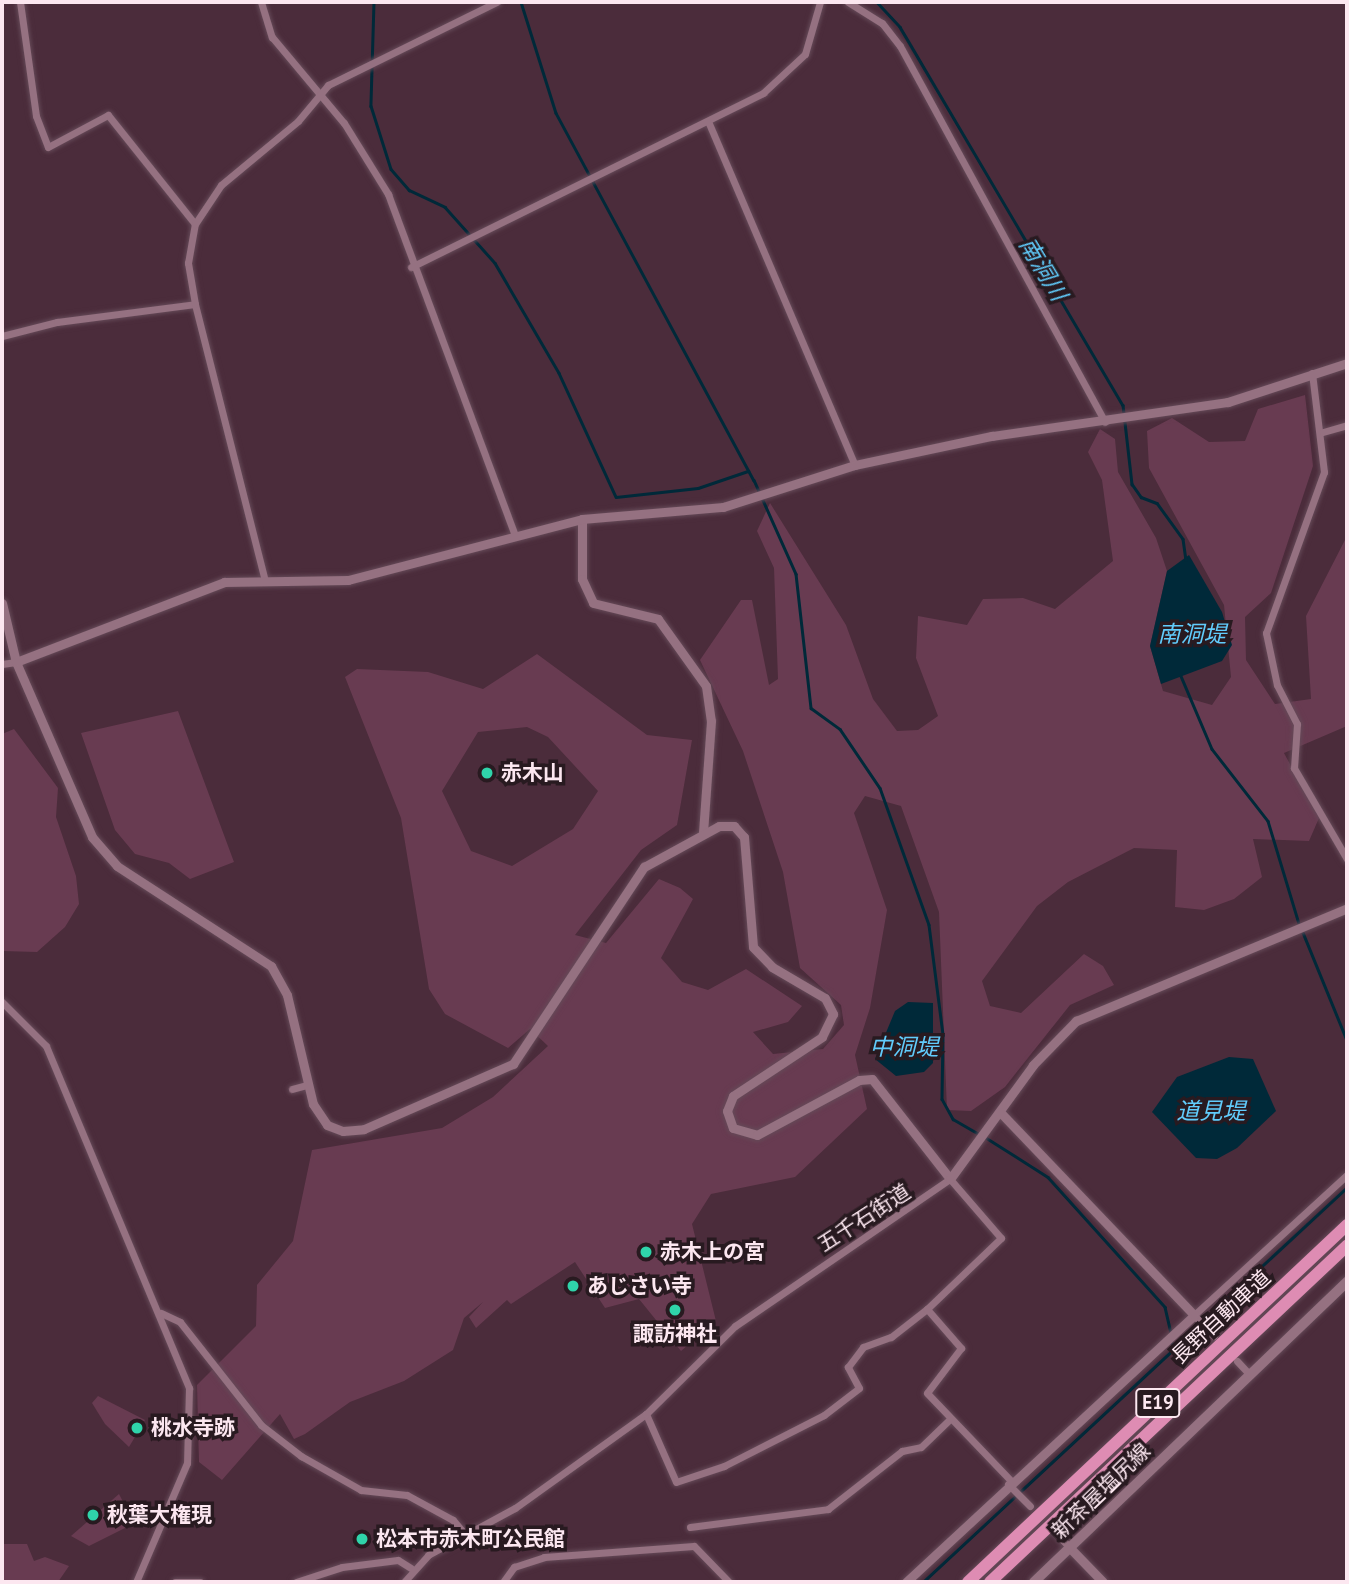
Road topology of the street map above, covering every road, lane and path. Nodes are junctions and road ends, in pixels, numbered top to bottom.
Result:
1 (20, 2) edge
2 (261, 2) edge
3 (497, 2) edge
4 (820, 2) edge
5 (848, 2) edge
6 (318, 95) junction
7 (708, 121) junction
8 (195, 224) junction
9 (411, 267) junction
10 (195, 304) junction
11 (2, 336) edge
12 (1347, 363) edge
13 (1312, 373) junction
14 (1105, 423) junction
15 (1347, 425) edge
16 (1323, 432) junction
17 (855, 465) junction
18 (582, 519) junction
19 (515, 535) junction
20 (264, 577) junction
21 (2, 603) edge
22 (16, 662) junction
23 (2, 664) edge
24 (703, 832) junction
25 (1347, 859) edge
26 (1347, 908) edge
27 (2, 1002) edge
28 (307, 1085) junction
29 (292, 1089) dead end
30 (1000, 1112) junction
31 (1347, 1175) edge
32 (950, 1179) junction
33 (1347, 1225) edge
34 (1347, 1245) edge
35 (1347, 1282) edge
36 (927, 1309) junction
37 (161, 1313) junction
38 (1194, 1315) junction
39 (1214, 1336) dead end
40 (1237, 1361) dead end
41 (1250, 1375) junction
42 (646, 1414) junction
43 (950, 1419) junction
44 (1011, 1484) junction
45 (1030, 1506) dead end
46 (690, 1527) dead end
47 (463, 1532) junction
48 (1057, 1534) dead end
49 (1070, 1548) junction
50 (411, 1568) junction
51 (136, 1582) edge
52 (175, 1582) edge
53 (200, 1582) edge
54 (296, 1582) edge
55 (404, 1582) edge
56 (503, 1582) edge
57 (729, 1582) edge
58 (906, 1582) edge
59 (968, 1582) edge
60 (990, 1582) edge
61 (1034, 1582) edge
62 (1103, 1582) edge

1 - 8 street
2 - 6 street
3 - 6 street
4 - 7 street
5 - 14 street
6 - 8 street
6 - 9 street
7 - 9 street
7 - 17 street
8 - 10 street
9 - 19 street
10 - 11 street
10 - 20 street
12 - 13 street
13 - 14 street
13 - 16 street
14 - 17 street
15 - 16 street
16 - 25 street
17 - 18 street
18 - 19 street
18 - 24 street
19 - 20 street
20 - 22 street
21 - 22 street
22 - 23 street
22 - 28 street
24 - 28 street
24 - 32 street
26 - 30 street, 五千石街道
27 - 37 street
28 - 29 street
30 - 32 street, 五千石街道
30 - 38 street
31 - 38 street
32 - 36 street
32 - 42 street, 五千石街道
33 - 59 highway, 長野自動車道 / E19
34 - 60 highway, 長野自動車道 / E19
35 - 41 main road, 新茶屋塩尻線
36 - 42 street
36 - 43 street
37 - 47 street
37 - 51 street
38 - 39 street
38 - 44 street
40 - 41 street
41 - 49 main road, 新茶屋塩尻線
42 - 47 street, 五千石街道
43 - 44 street
43 - 46 street
44 - 45 street
44 - 58 street
47 - 50 street, 五千石街道
48 - 49 street
49 - 61 main road, 新茶屋塩尻線
49 - 62 street
50 - 54 street
50 - 55 street, 五千石街道
52 - 53 street
56 - 57 street

